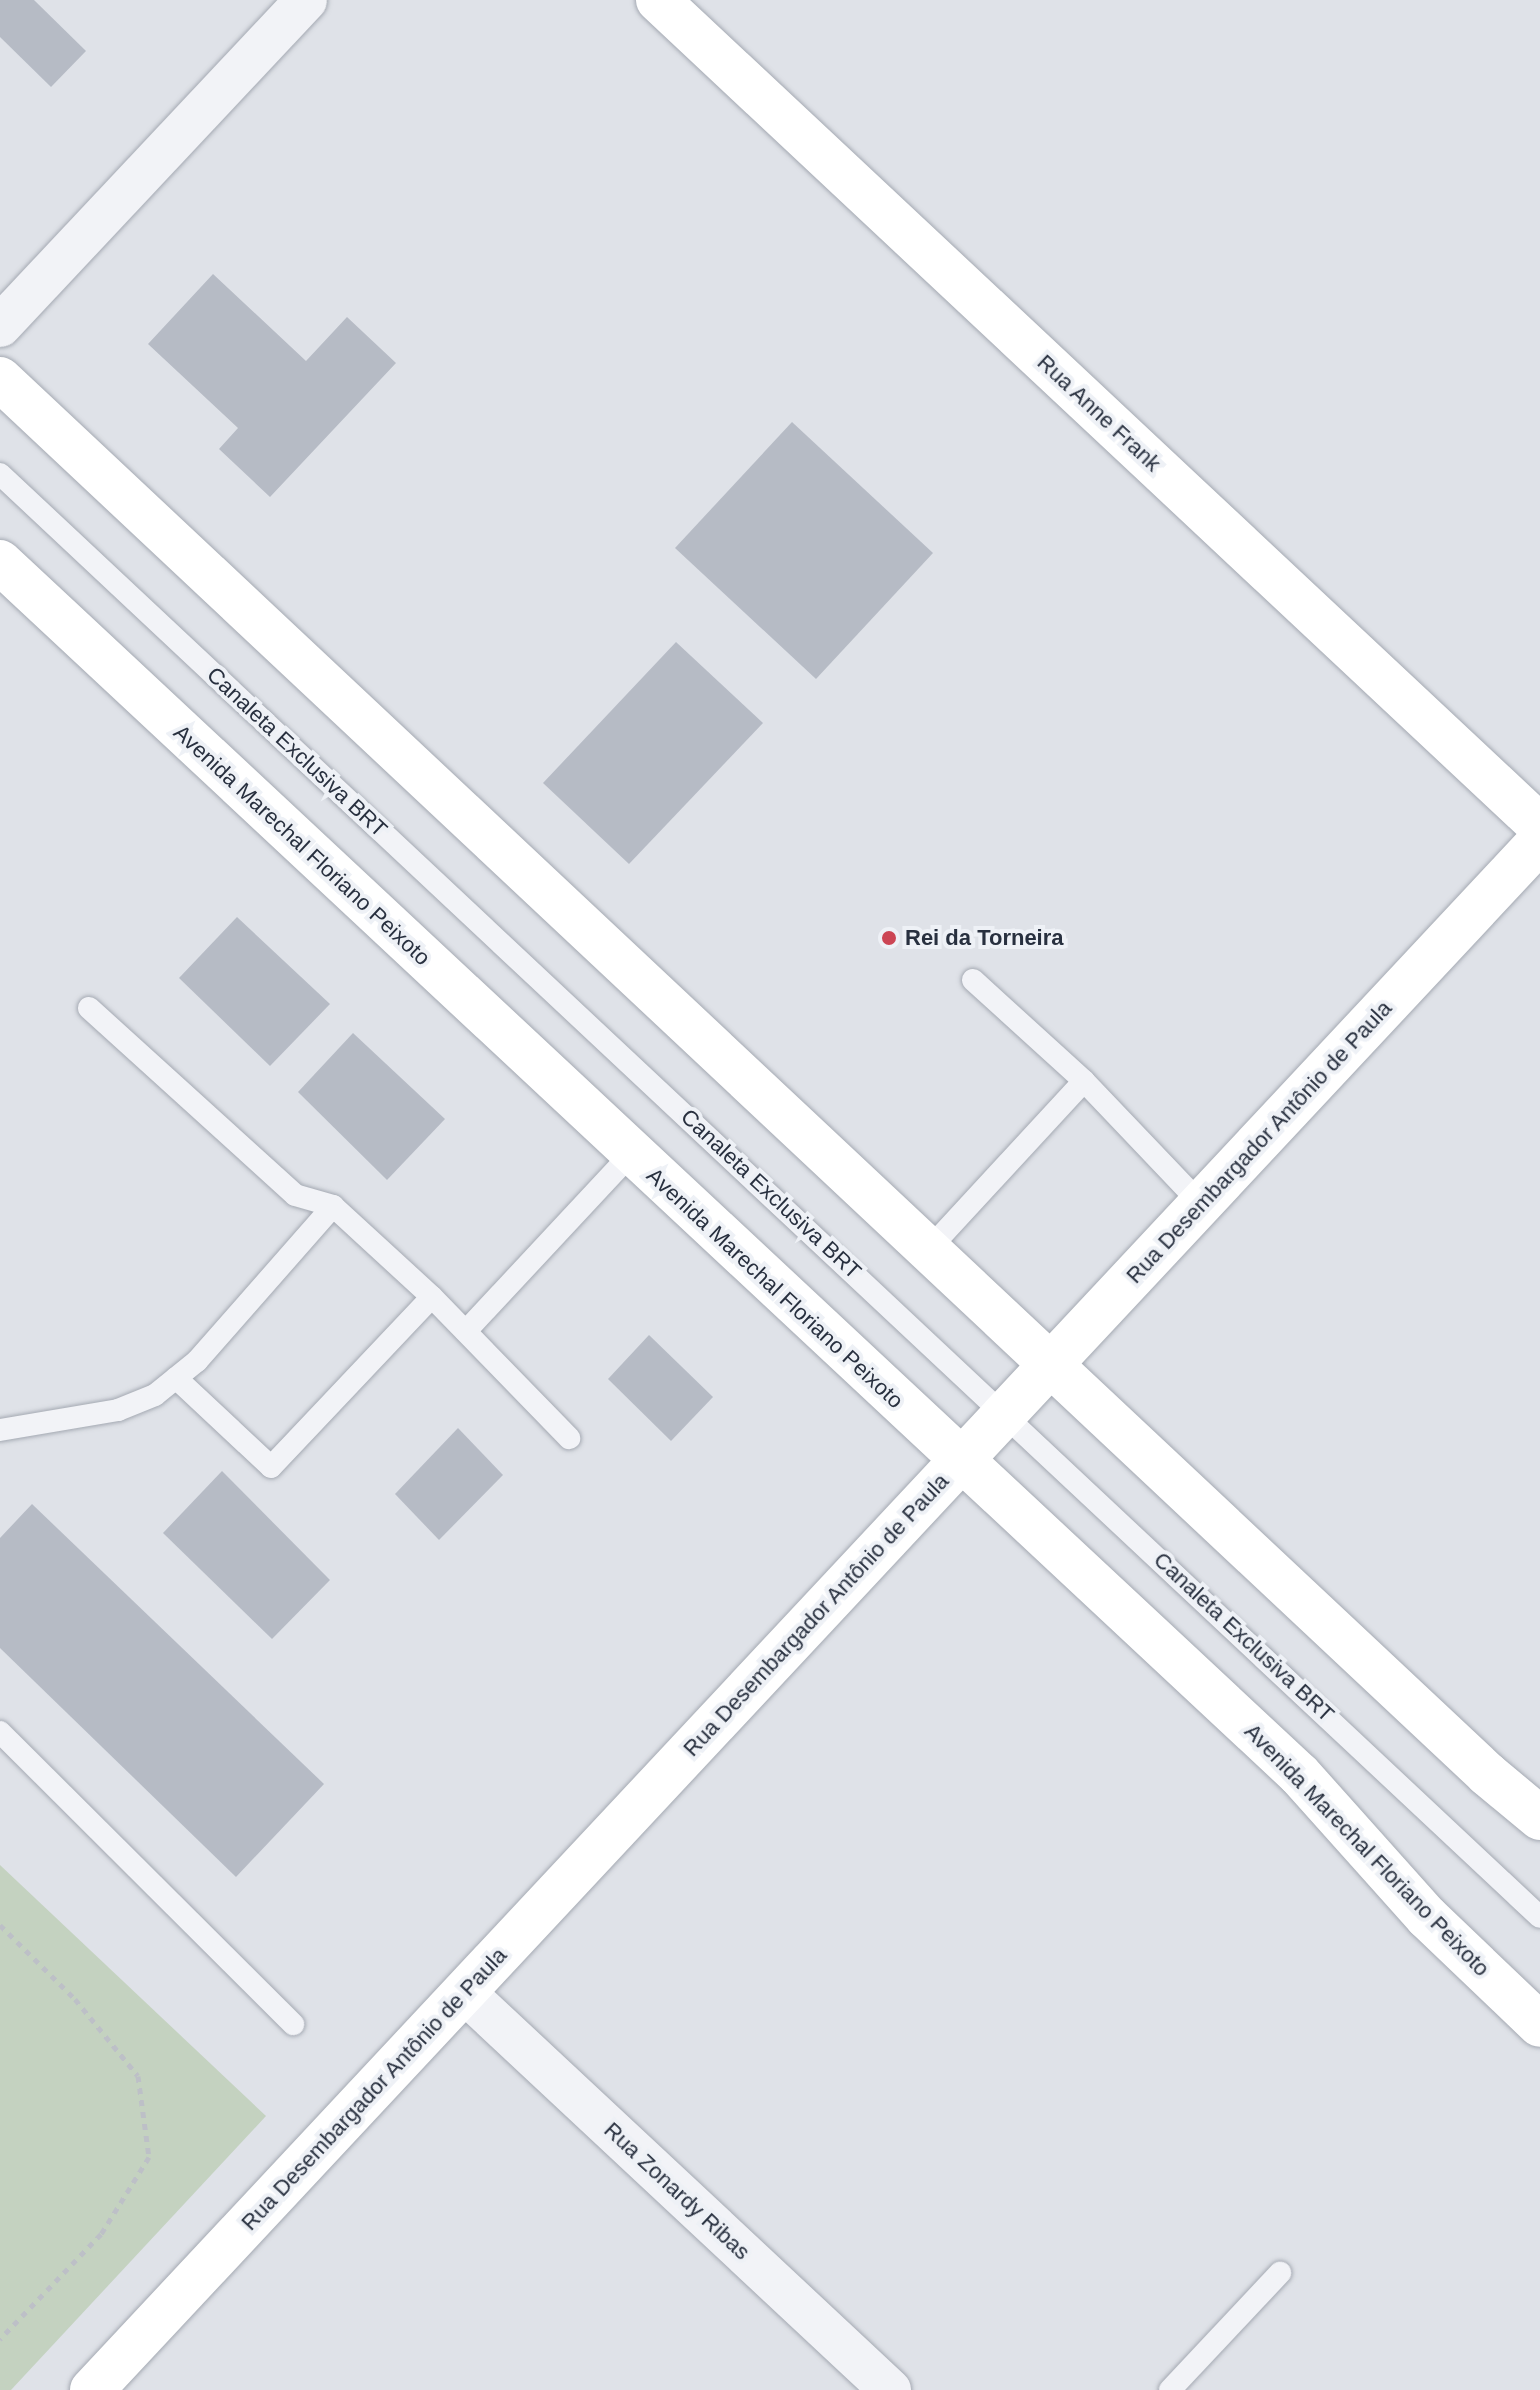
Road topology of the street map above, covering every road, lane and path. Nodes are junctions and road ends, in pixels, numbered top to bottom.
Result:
1 (306, 0) edge
2 (658, 0) edge
3 (0, 326) edge
4 (0, 379) edge
5 (0, 474) edge
6 (0, 562) edge
7 (1540, 826) edge
8 (1540, 841) edge
9 (973, 980) dead end
10 (89, 1008) dead end
11 (1084, 1081) junction
12 (632, 1153) junction
13 (1201, 1204) junction
14 (333, 1206) junction
15 (928, 1250) junction
16 (432, 1297) junction
17 (466, 1331) junction
18 (1051, 1365) junction
19 (176, 1378) junction
20 (1005, 1413) junction
21 (0, 1430) edge
22 (569, 1438) dead end
23 (960, 1461) junction
24 (0, 1732) edge
25 (1540, 1818) edge
26 (1540, 1917) edge
27 (0, 1925) edge
28 (464, 1992) junction
29 (293, 2024) dead end
30 (1540, 2025) edge
31 (1280, 2273) dead end
32 (0, 2339) edge
33 (92, 2390) edge
34 (890, 2390) edge
35 (1170, 2390) edge

1 - 3 street
2 - 7 main road, Rua Anne Frank
4 - 15 main road
5 - 20 lane, Canaleta Exclusiva BRT
6 - 12 main road, Avenida Marechal Floriano Peixoto
8 - 13 main road, Rua Desembargador Antônio de Paula
9 - 11 lane
10 - 14 lane
11 - 13 lane
11 - 15 lane
12 - 17 lane
12 - 23 main road, Avenida Marechal Floriano Peixoto
13 - 18 main road, Rua Desembargador Antônio de Paula
14 - 16 lane
14 - 19 lane
15 - 18 main road
16 - 17 lane
16 - 19 lane
17 - 22 lane
18 - 20 main road, Rua Desembargador Antônio de Paula
18 - 25 main road
19 - 21 lane
20 - 23 main road, Rua Desembargador Antônio de Paula
20 - 26 lane, Canaleta Exclusiva BRT
23 - 28 main road, Rua Desembargador Antônio de Paula
23 - 30 main road, Avenida Marechal Floriano Peixoto
24 - 29 lane
27 - 32 path
28 - 33 main road, Rua Desembargador Antônio de Paula
28 - 34 street, Rua Zonardy Ribas
31 - 35 lane

